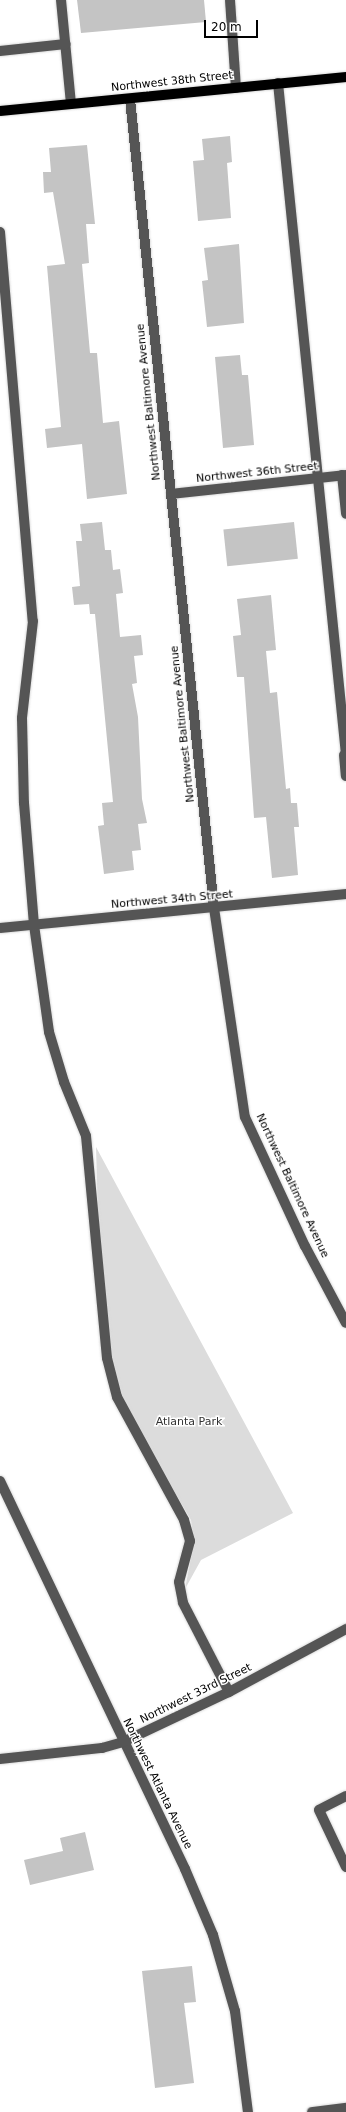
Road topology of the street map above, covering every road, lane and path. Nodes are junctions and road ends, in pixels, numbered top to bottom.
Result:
1 (62, 0) edge
2 (230, 0) edge
3 (66, 44) junction
4 (0, 51) edge
5 (346, 77) edge
6 (278, 83) junction
7 (236, 88) junction
8 (130, 99) junction
9 (72, 104) junction
10 (0, 111) edge
11 (0, 232) edge
12 (344, 475) edge
13 (317, 478) junction
14 (171, 494) junction
15 (346, 514) edge
16 (345, 755) edge
17 (346, 776) edge
18 (346, 894) edge
19 (214, 908) junction
20 (34, 925) junction
21 (0, 928) edge
22 (346, 1323) edge
23 (0, 1481) edge
24 (346, 1630) edge
25 (229, 1692) junction
26 (122, 1742) junction
27 (0, 1759) edge
28 (346, 1796) edge
29 (346, 1867) edge
30 (346, 2108) edge
31 (248, 2112) edge
32 (312, 2112) edge

1 - 3 street
2 - 7 street
3 - 4 street
3 - 9 street
5 - 6 main road, Northwest 38th Street
6 - 7 main road, Northwest 38th Street
6 - 13 street
7 - 8 main road, Northwest 38th Street
8 - 9 main road, Northwest 38th Street
8 - 14 street, Northwest Baltimore Avenue
9 - 10 main road, Northwest 38th Street
11 - 20 street
12 - 13 street, Northwest 36th Street
12 - 15 street
13 - 14 street, Northwest 36th Street
13 - 16 street
14 - 19 street, Northwest Baltimore Avenue
16 - 17 street
18 - 19 street, Northwest 34th Street
19 - 20 street, Northwest 34th Street
19 - 22 street, Northwest Baltimore Avenue
20 - 21 street, Northwest 34th Street
20 - 25 street
23 - 26 street, Northwest Atlanta Avenue
24 - 25 street, Northwest 33rd Street
25 - 26 street, Northwest 33rd Street
26 - 27 street, Northwest 33rd Street
26 - 31 street, Northwest Atlanta Avenue
28 - 29 street
30 - 32 street

